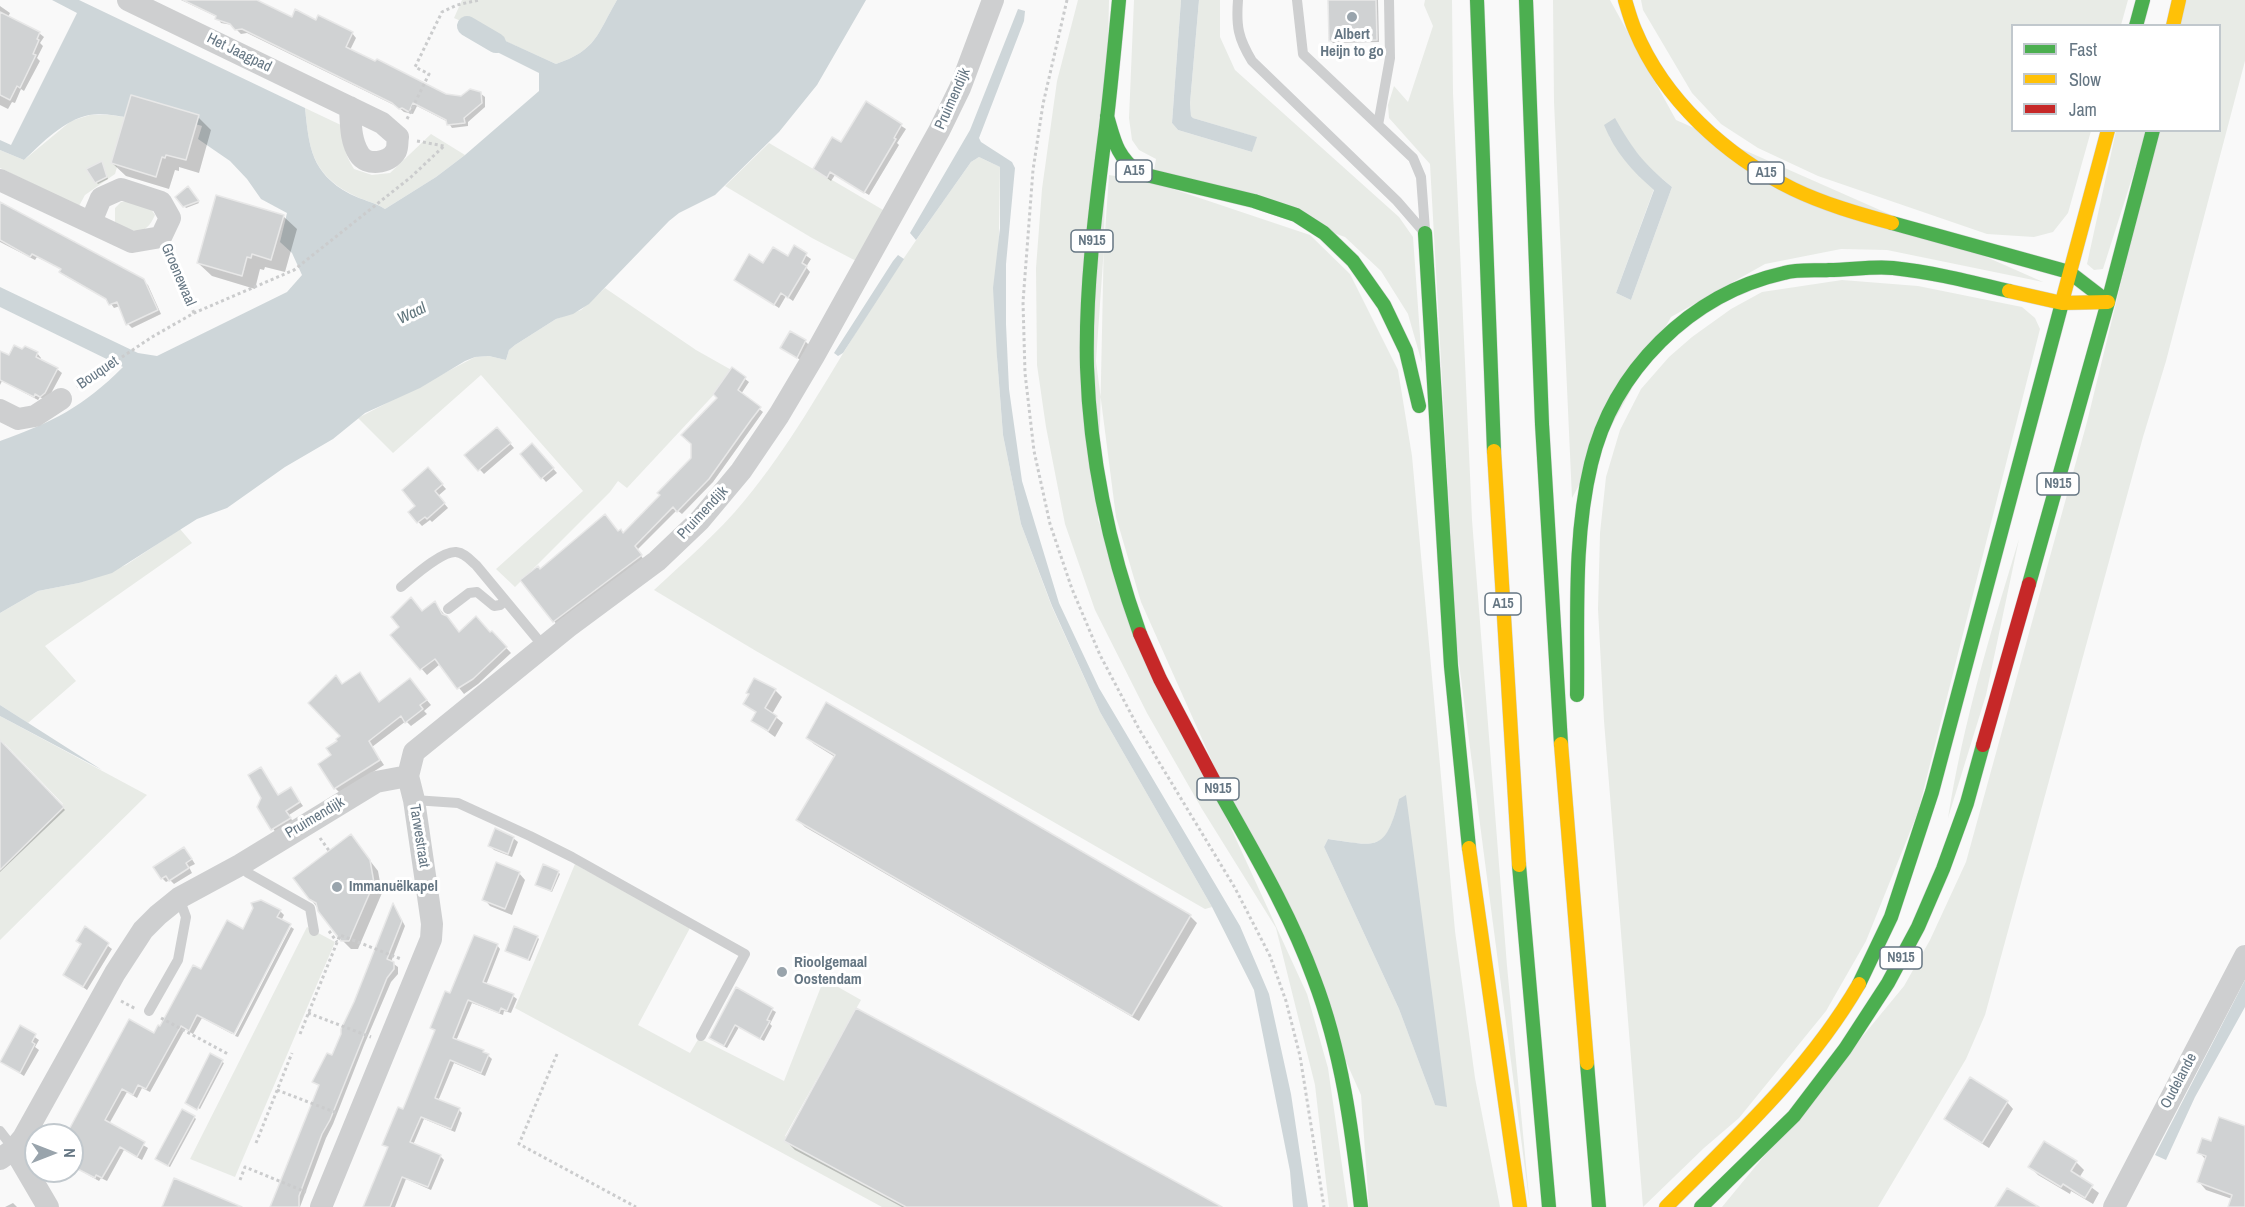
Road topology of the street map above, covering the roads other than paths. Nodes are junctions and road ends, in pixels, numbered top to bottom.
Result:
1 (128, 0) edge
2 (993, 0) edge
3 (1119, 0) edge
4 (1238, 0) edge
5 (1297, 0) edge
6 (1389, 0) edge
7 (1477, 0) edge
8 (1526, 0) edge
9 (1625, 0) edge
10 (2143, 0) edge
11 (2179, 0) edge
12 (2137, 24) edge
13 (2173, 24) edge
14 (350, 107) junction
15 (1107, 116) junction
16 (1378, 125) junction
17 (2107, 132) edge
18 (2152, 132) edge
19 (0, 180) edge
20 (91, 222) junction
21 (1425, 234) junction
22 (2069, 272) junction
23 (2108, 302) junction
24 (2062, 303) junction
25 (61, 399) road end
26 (0, 410) edge
27 (1439, 489) junction
28 (401, 586) dead end
29 (505, 601) junction
30 (448, 609) dead end
31 (544, 646) junction
32 (1576, 714) dead end
33 (1575, 750) dead end
34 (408, 776) junction
35 (414, 800) junction
36 (240, 865) junction
37 (1570, 868) junction
38 (179, 898) junction
39 (315, 931) dead end
40 (2245, 956) edge
41 (149, 1011) road end
42 (701, 1036) dead end
43 (0, 1131) edge
44 (7, 1154) edge
45 (322, 1203) edge
46 (1704, 1204) edge
47 (48, 1207) edge
48 (1361, 1207) edge
49 (1520, 1207) edge
50 (1549, 1207) edge
51 (1599, 1207) edge
52 (1666, 1207) edge
53 (2114, 1207) edge

1 - 14 street, Het Jaagpad
2 - 31 street, Pruimendijk
3 - 15 main road, N915
4 - 21 lane
5 - 16 lane, A15
6 - 16 lane
7 - 50 main road, A15
8 - 37 main road
9 - 22 main road, A15
10 - 12 main road
11 - 13 main road
14 - 14 street, Het Jaagpad
15 - 27 main road, A15
15 - 48 main road, N915
16 - 21 lane, A15
17 - 22 main road, N915
18 - 23 main road, N915
19 - 20 street, Groenewaal
20 - 20 street, Groenewaal
21 - 27 main road, A15
22 - 23 main road, A15
22 - 24 main road, N915
23 - 24 main road
23 - 46 main road, N915
24 - 32 main road
24 - 52 main road, N915
25 - 26 street, Bouquet
27 - 49 main road, A15
28 - 29 lane
29 - 30 lane
29 - 31 lane
31 - 34 street, Pruimendijk
33 - 37 main road
34 - 35 street, Tarwestraat
34 - 36 street, Pruimendijk
35 - 42 lane
35 - 45 street, Tarwestraat
36 - 38 street, Pruimendijk
36 - 39 lane
37 - 51 main road
38 - 41 lane
38 - 44 street, Pruimendijk
40 - 53 street, Oudelande
43 - 44 lane
44 - 47 street

